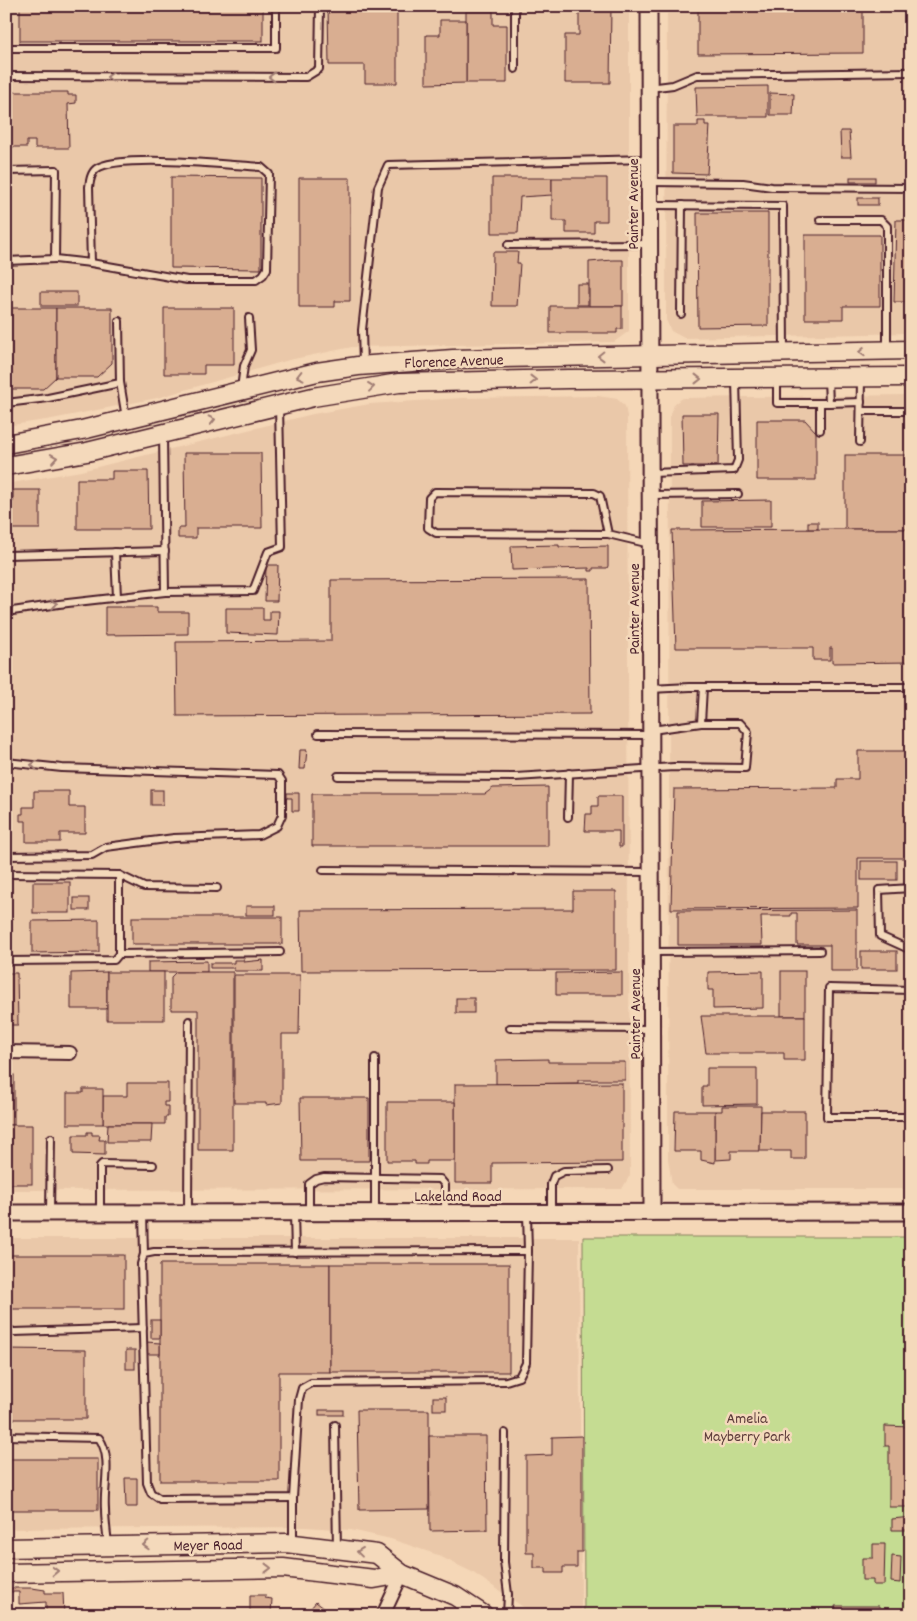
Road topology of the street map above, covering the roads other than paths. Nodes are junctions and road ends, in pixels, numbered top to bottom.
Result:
1 (276, 6) edge
2 (320, 6) edge
3 (515, 6) edge
4 (649, 6) edge
5 (6, 48) edge
6 (515, 69) dead end
7 (911, 72) edge
8 (6, 76) edge
9 (649, 88) junction
10 (649, 159) junction
11 (6, 171) edge
12 (649, 182) junction
13 (911, 188) edge
14 (649, 205) junction
15 (682, 205) junction
16 (820, 220) dead end
17 (650, 244) junction
18 (508, 245) dead end
19 (54, 260) junction
20 (6, 261) edge
21 (91, 263) junction
22 (681, 314) dead end
23 (249, 318) dead end
24 (119, 321) dead end
25 (911, 350) edge
26 (887, 351) junction
27 (784, 354) junction
28 (650, 356) junction
29 (362, 365) junction
30 (911, 377) edge
31 (736, 378) junction
32 (777, 378) junction
33 (828, 378) junction
34 (861, 378) junction
35 (650, 379) junction
36 (120, 382) junction
37 (241, 391) junction
38 (820, 402) junction
39 (829, 402) junction
40 (861, 402) junction
41 (6, 403) edge
42 (279, 404) junction
43 (908, 411) dead end
44 (861, 412) junction
45 (127, 419) junction
46 (820, 430) dead end
47 (163, 433) junction
48 (860, 442) dead end
49 (6, 444) edge
50 (6, 466) edge
51 (650, 473) junction
52 (738, 494) dead end
53 (650, 495) junction
54 (608, 534) junction
55 (650, 544) junction
56 (165, 551) junction
57 (114, 552) junction
58 (6, 556) edge
59 (165, 592) junction
60 (117, 597) junction
61 (6, 612) edge
62 (703, 687) junction
63 (911, 687) edge
64 (650, 689) junction
65 (701, 723) junction
66 (650, 733) junction
67 (318, 734) dead end
68 (6, 762) edge
69 (651, 769) junction
70 (569, 773) junction
71 (338, 776) dead end
72 (568, 817) dead end
73 (6, 856) edge
74 (323, 870) dead end
75 (651, 872) junction
76 (6, 874) edge
77 (119, 875) junction
78 (217, 888) dead end
79 (911, 888) edge
80 (911, 950) edge
81 (820, 951) dead end
82 (280, 952) dead end
83 (651, 952) junction
84 (119, 954) junction
85 (6, 961) edge
86 (911, 990) edge
87 (189, 1021) dead end
88 (510, 1028) dead end
89 (651, 1029) junction
90 (6, 1052) edge
91 (70, 1053) dead end
92 (375, 1058) dead end
93 (911, 1117) edge
94 (51, 1138) dead end
95 (153, 1165) dead end
96 (608, 1170) dead end
97 (377, 1180) junction
98 (652, 1212) junction
99 (911, 1212) edge
100 (6, 1213) edge
101 (50, 1213) junction
102 (100, 1213) junction
103 (143, 1213) junction
104 (188, 1213) junction
105 (302, 1213) junction
106 (375, 1213) junction
107 (445, 1213) junction
108 (527, 1213) junction
109 (551, 1213) junction
110 (528, 1251) junction
111 (295, 1252) junction
112 (144, 1254) junction
113 (143, 1328) junction
114 (6, 1329) edge
115 (335, 1425) dead end
116 (505, 1433) dead end
117 (6, 1436) edge
118 (293, 1498) junction
119 (221, 1543) junction
120 (293, 1544) junction
121 (108, 1546) junction
122 (6, 1548) edge
123 (337, 1550) junction
124 (219, 1568) junction
125 (6, 1573) edge
126 (402, 1574) junction
127 (383, 1615) edge
128 (484, 1615) edge
129 (507, 1615) edge

1 - 5 lane
2 -> 8 lane
3 - 6 lane
4 - 9 street, Painter Avenue
7 - 9 lane
9 - 10 street, Painter Avenue
10 - 12 street, Painter Avenue
10 - 29 lane
11 - 19 lane
12 - 13 lane
12 - 14 street, Painter Avenue
14 - 15 lane
14 - 17 street, Painter Avenue
15 - 22 lane
15 - 27 lane
16 - 26 lane
17 - 18 lane
17 - 28 street, Painter Avenue
19 - 20 lane
19 - 21 lane
21 - 21 lane
23 - 37 lane
24 - 36 lane
25 - 26 main road, Florence Avenue
26 -> 27 main road, Florence Avenue
27 - 28 main road, Florence Avenue
28 -> 29 main road, Florence Avenue
28 - 35 street, Painter Avenue
29 -> 37 main road, Florence Avenue
30 - 34 main road, Florence Avenue
31 - 32 main road, Florence Avenue
35 -> 31 main road, Florence Avenue
31 - 51 lane
32 - 33 main road, Florence Avenue
32 - 38 lane
33 - 34 main road, Florence Avenue
33 - 39 lane
34 - 40 lane
42 -> 35 main road, Florence Avenue
35 - 51 street, Painter Avenue
36 - 41 lane
36 - 45 lane
37 - 45 main road, Florence Avenue
38 - 39 lane
38 - 46 lane
39 - 40 lane
40 - 44 lane
47 -> 42 main road, Florence Avenue
42 - 59 lane
43 - 44 lane
44 - 48 lane
45 - 49 main road, Florence Avenue
50 -> 47 main road, Florence Avenue
47 - 56 lane
51 - 53 street, Painter Avenue
52 - 53 lane
53 - 55 street, Painter Avenue
54 - 54 lane
54 - 55 lane
55 - 64 street, Painter Avenue
56 - 57 lane
56 - 59 lane
57 - 58 lane
57 - 60 lane
59 - 60 lane
61 -> 60 lane
62 - 63 lane
62 - 64 lane
62 - 65 lane
64 - 66 street, Painter Avenue
65 - 66 lane
65 - 69 lane
66 - 67 lane
66 - 69 street, Painter Avenue
73 -> 68 lane
69 - 70 lane
69 - 75 street, Painter Avenue
70 - 71 lane
70 - 72 lane
74 - 75 lane
75 - 83 street, Painter Avenue
76 - 77 lane
77 - 78 lane
77 - 84 lane
79 - 80 lane
81 - 83 lane
82 - 84 lane
83 - 89 street, Painter Avenue
84 - 85 lane
86 - 93 lane
87 - 104 lane
88 - 89 lane
89 - 98 street, Painter Avenue
90 - 91 street
92 - 97 lane
94 - 101 lane
95 - 102 lane
96 - 109 lane
97 - 105 lane
97 - 106 lane
97 - 107 lane
98 - 99 street, Lakeland Road
98 - 109 street, Lakeland Road
100 - 101 street, Lakeland Road
101 - 102 street, Lakeland Road
102 - 103 street, Lakeland Road
103 - 104 street, Lakeland Road
103 - 112 lane
104 - 105 street, Lakeland Road
105 - 106 street, Lakeland Road
105 - 111 lane
106 - 107 street, Lakeland Road
107 - 108 street, Lakeland Road
108 - 109 street, Lakeland Road
108 - 110 lane
110 - 111 lane
110 - 118 lane
111 - 112 lane
112 - 113 lane
113 - 114 lane
113 - 118 lane
115 - 123 lane
116 - 129 lane
117 - 121 lane
118 - 120 lane
119 - 120 main road, Meyer Road
119 -> 121 main road, Meyer Road
119 - 124 main road
120 - 123 main road, Meyer Road
121 - 122 main road, Meyer Road
126 -> 123 main road, Meyer Road
125 -> 124 main road, Meyer Road
124 -> 126 main road, Meyer Road
126 - 127 street
126 - 128 main road, Meyer Road

